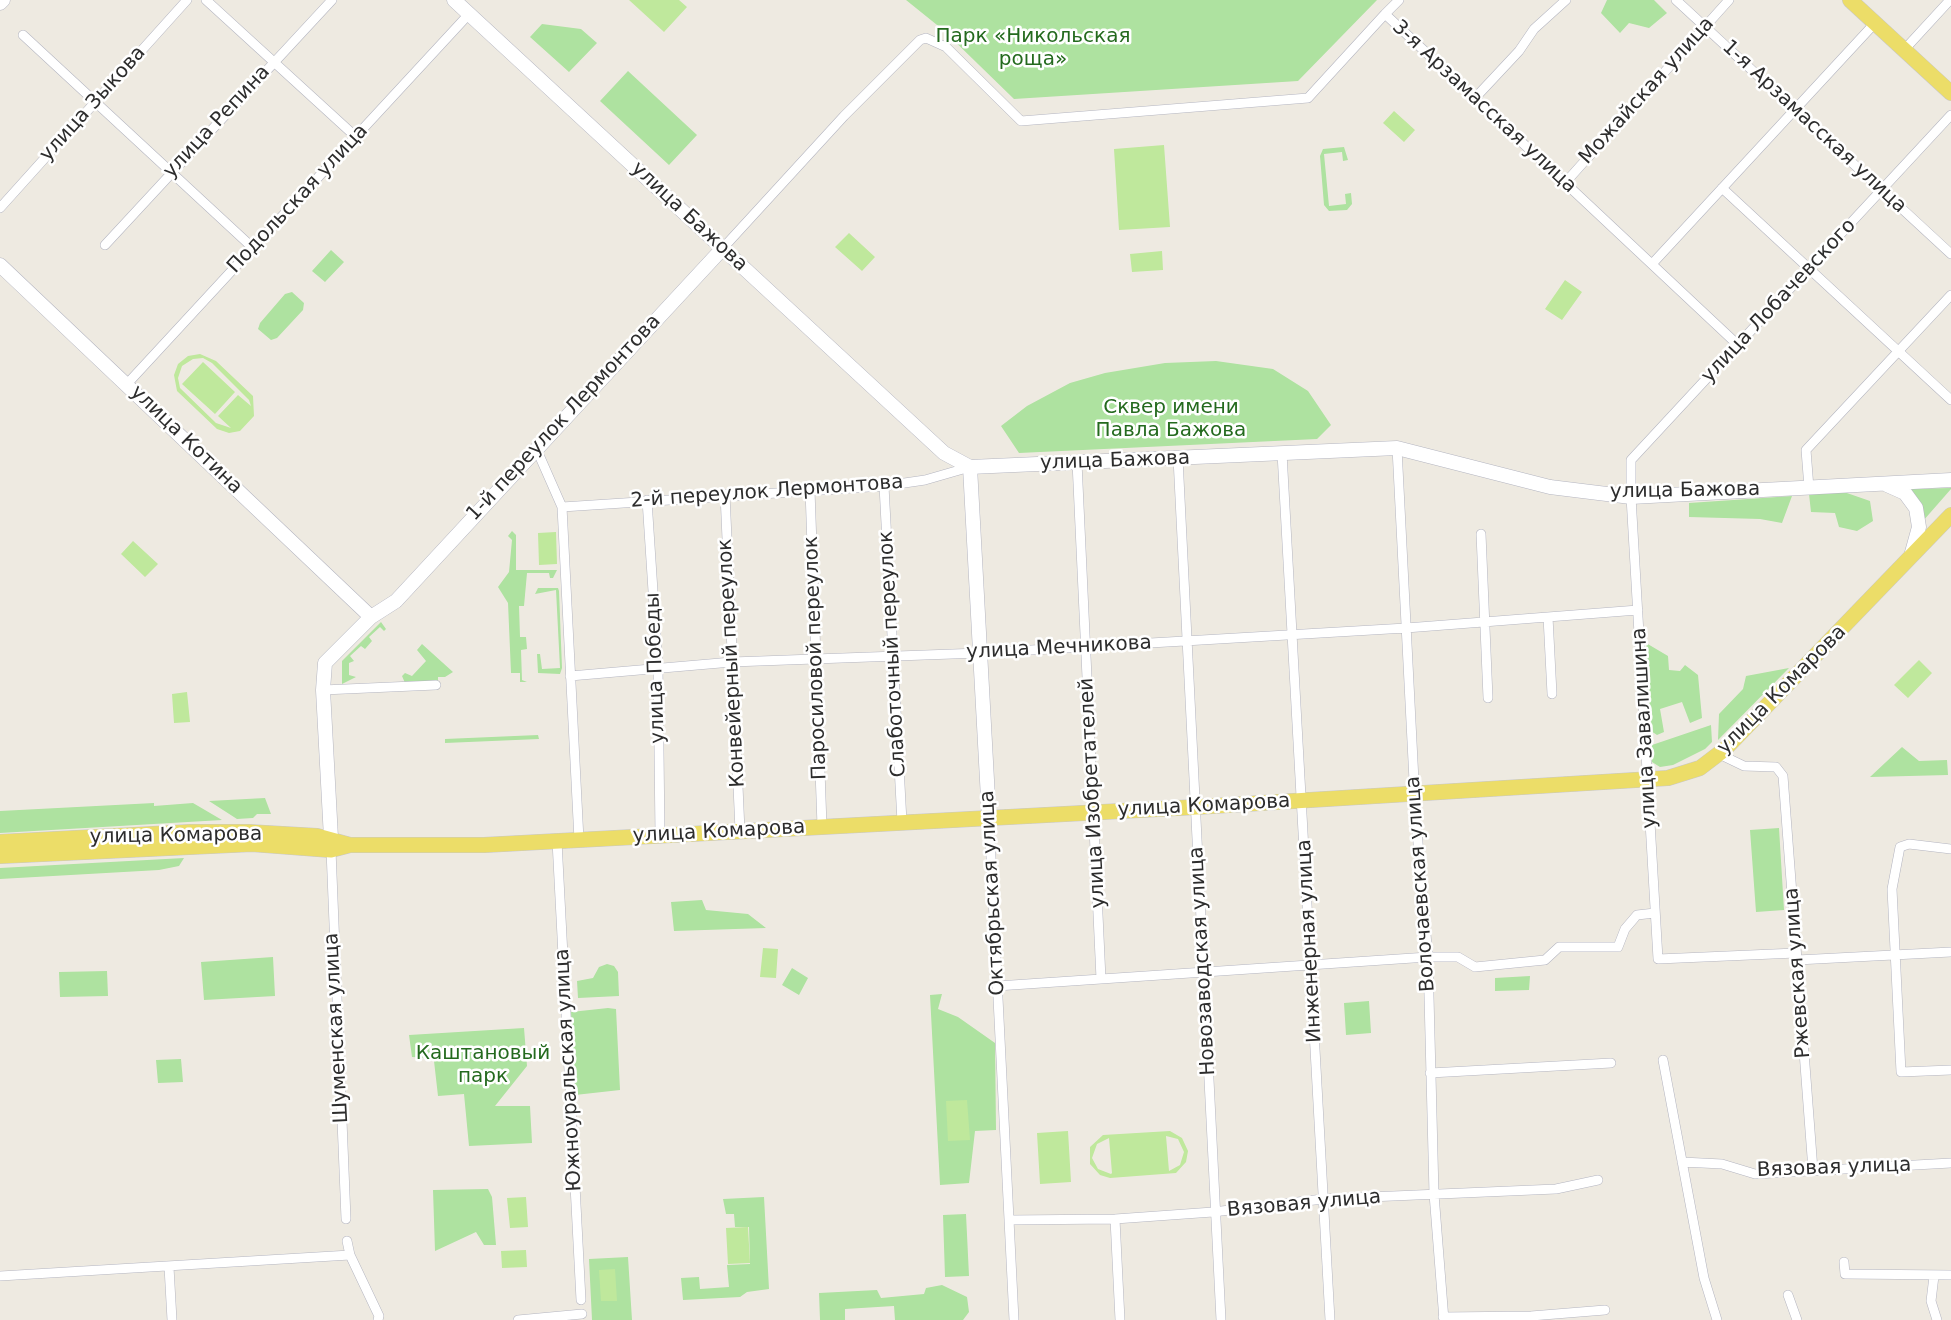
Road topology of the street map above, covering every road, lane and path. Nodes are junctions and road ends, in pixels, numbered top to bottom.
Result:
1 (3, 0) edge
2 (187, 0) edge
3 (206, 0) edge
4 (332, 0) edge
5 (454, 0) edge
6 (1399, 0) edge
7 (1566, 0) edge
8 (1676, 0) edge
9 (1729, 0) edge
10 (1850, 0) edge
11 (1950, 0) edge
12 (0, 3) edge
13 (469, 14) junction
14 (1385, 14) junction
15 (1875, 23) junction
16 (1705, 27) junction
17 (23, 35) dead end
18 (920, 40) joint
19 (1904, 50) junction
20 (273, 62) junction
21 (1951, 93) edge
22 (1474, 98) junction
23 (94, 101) junction
24 (1795, 110) junction
25 (1951, 115) edge
26 (356, 137) junction
27 (170, 172) junction
28 (1565, 183) junction
29 (1722, 188) junction
30 (1882, 190) junction
31 (0, 208) edge
32 (105, 245) dead end
33 (253, 248) junction
34 (723, 248) junction
35 (1951, 254) edge
36 (1652, 264) junction
37 (0, 265) edge
38 (1809, 269) junction
39 (1951, 295) edge
40 (1738, 345) junction
41 (1898, 351) junction
42 (127, 384) junction
43 (1951, 400) edge
44 (536, 448) junction
45 (1397, 448) junction
46 (1282, 453) junction
47 (1178, 458) junction
48 (1077, 462) junction
49 (970, 467) junction
50 (1951, 480) edge
51 (1882, 484) junction
52 (884, 486) junction
53 (1809, 488) junction
54 (810, 490) junction
55 (725, 495) junction
56 (1631, 497) junction
57 (647, 500) junction
58 (562, 507) junction
59 (1951, 514) edge
60 (1481, 534) dead end
61 (1911, 556) junction
62 (1638, 610) junction
63 (371, 617) junction
64 (1548, 617) junction
65 (1484, 622) junction
66 (1406, 628) junction
67 (1292, 635) junction
68 (1187, 641) junction
69 (1086, 647) junction
70 (980, 653) junction
71 (894, 656) junction
72 (816, 658) junction
73 (732, 662) junction
74 (658, 667) junction
75 (570, 676) junction
76 (436, 685) dead end
77 (323, 690) junction
78 (1552, 694) dead end
79 (1488, 698) dead end
80 (1719, 754) junction
81 (1648, 781) junction
82 (1415, 795) junction
83 (1303, 801) junction
84 (1196, 807) junction
85 (1095, 813) junction
86 (989, 817) junction
87 (902, 822) junction
88 (822, 826) junction
89 (740, 831) junction
90 (660, 835) junction
91 (579, 840) junction
92 (557, 841) junction
93 (0, 842) edge
94 (331, 844) junction
95 (1951, 849) edge
96 (0, 855) edge
97 (1655, 914) junction
98 (1951, 952) edge
99 (1896, 955) junction
100 (1428, 957) junction
101 (1797, 957) junction
102 (1311, 965) junction
103 (1204, 972) junction
104 (1101, 979) junction
105 (997, 986) junction
106 (1663, 1060) dead end
107 (1611, 1063) dead end
108 (1951, 1070) edge
109 (1430, 1073) junction
110 (1682, 1162) junction
111 (1951, 1163) edge
112 (1813, 1170) junction
113 (1598, 1180) dead end
114 (1434, 1194) junction
115 (1323, 1199) junction
116 (1213, 1212) junction
117 (346, 1219) dead end
118 (1115, 1219) junction
119 (1010, 1220) junction
120 (348, 1241) dead end
121 (350, 1255) junction
122 (1844, 1262) dead end
123 (169, 1267) junction
124 (1951, 1275) edge
125 (0, 1276) edge
126 (1934, 1276) junction
127 (1788, 1295) dead end
128 (581, 1299) dead end
129 (1605, 1310) dead end
130 (582, 1314) dead end
131 (1443, 1319) edge
132 (172, 1320) edge
133 (378, 1320) edge
134 (518, 1320) edge
135 (1014, 1320) edge
136 (1120, 1320) edge
137 (1221, 1320) edge
138 (1330, 1320) edge
139 (1717, 1320) edge
140 (1797, 1320) edge
141 (1937, 1320) edge

1 - 12 main road
2 - 23 street, улица Зыкова
3 - 20 street
4 - 20 street, улица Репина
5 - 13 main road, улица Бажова
6 - 14 street
7 - 22 street
8 - 16 street, 1-я Арзамасская улица
9 - 16 street, Можайская улица
10 - 15 main road
11 - 19 street
13 - 26 street, Подольская улица
13 - 34 main road, улица Бажова
14 - 18 street, 3-я Арзамасская улица
14 - 22 street, 3-я Арзамасская улица
15 - 19 main road
15 - 24 street
16 - 24 street, 1-я Арзамасская улица
16 - 28 street, Можайская улица
17 - 23 street
18 - 34 street, 1-й переулок Лермонтова
19 - 21 main road
20 - 26 street
20 - 27 street, улица Репина
22 - 28 street, 3-я Арзамасская улица
23 - 27 street
23 - 31 street, улица Зыкова
24 - 29 street
24 - 30 street, 1-я Арзамасская улица
25 - 30 street, улица Лобачевского
26 - 33 street, Подольская улица
27 - 32 street, улица Репина
27 - 33 street
28 - 36 street, 3-я Арзамасская улица
29 - 36 street
29 - 38 street
30 - 35 street, 1-я Арзамасская улица
30 - 38 street, улица Лобачевского
33 - 42 street, Подольская улица
34 - 44 main road, 1-й переулок Лермонтова
34 - 49 main road, улица Бажова
36 - 40 street, 3-я Арзамасская улица
37 - 42 main road, улица Котина
38 - 40 street, улица Лобачевского
38 - 41 street
39 - 41 street
40 - 56 street, улица Лобачевского
41 - 43 street
41 - 53 street
42 - 63 main road, улица Котина
44 - 58 street
44 - 63 main road, 1-й переулок Лермонтова
45 - 46 main road, улица Бажова
45 - 56 main road, улица Бажова
45 - 66 street, Волочаевская улица
46 - 47 main road, улица Бажова
46 - 67 street, Инженерная улица
47 - 48 main road, улица Бажова
47 - 68 street, Новозаводская улица
48 - 49 main road, улица Бажова
48 - 69 street, улица Изобретателей
49 - 52 street, 2-й переулок Лермонтова
49 - 70 main road, Октябрьская улица
50 - 51 main road, улица Бажова
51 - 53 main road, улица Бажова
51 - 61 main road
52 - 54 street, 2-й переулок Лермонтова
52 - 71 street, Слаботочный переулок
53 - 56 main road, улица Бажова
54 - 55 street, 2-й переулок Лермонтова
54 - 72 street, Паросиловой переулок
55 - 57 street, 2-й переулок Лермонтова
55 - 73 street, Конвейерный переулок
56 - 62 street, улица Завалишина
57 - 58 street, 2-й переулок Лермонтова
57 - 74 street, улица Победы
58 - 75 street
59 - 61 main road, улица Комарова
60 - 65 street
61 - 80 main road, улица Комарова
62 - 64 street, улица Мечникова
62 - 81 street, улица Завалишина
63 - 77 main road, 1-й переулок Лермонтова
64 - 65 street, улица Мечникова
64 - 78 street
65 - 66 street, улица Мечникова
65 - 79 street
66 - 67 street, улица Мечникова
66 - 82 street, Волочаевская улица
67 - 68 street, улица Мечникова
67 - 83 street, Инженерная улица
68 - 69 street, улица Мечникова
68 - 84 street, Новозаводская улица
69 - 70 street, улица Мечникова
69 - 85 street, улица Изобретателей
70 - 71 street, улица Мечникова
70 - 86 main road, Октябрьская улица
71 - 72 street, улица Мечникова
71 - 87 street, Слаботочный переулок
72 - 73 street, улица Мечникова
72 - 88 street, Паросиловой переулок
73 - 74 street, улица Мечникова
73 - 89 street, Конвейерный переулок
74 - 75 street, улица Мечникова
74 - 90 street, улица Победы
75 - 91 street
76 - 77 street
77 - 94 main road, 1-й переулок Лермонтова
80 - 81 main road, улица Комарова
80 - 101 street, Ржевская улица
81 - 82 main road, улица Комарова
81 - 97 street, улица Завалишина
82 - 83 main road, улица Комарова
82 - 100 street, Волочаевская улица
83 - 84 main road, улица Комарова
83 - 102 street, Инженерная улица
84 - 85 main road, улица Комарова
84 - 103 street, Новозаводская улица
85 - 86 main road, улица Комарова
85 - 104 street, улица Изобретателей
86 - 87 main road, улица Комарова
86 - 105 street, Октябрьская улица
87 - 88 main road, улица Комарова
88 - 89 main road, улица Комарова
89 - 90 main road, улица Комарова
90 - 91 main road, улица Комарова
91 - 92 main road, улица Комарова
92 - 94 main road, улица Комарова
92 - 128 street, Южноуральская улица
93 - 94 main road, улица Комарова
94 - 96 main road, улица Комарова
94 - 117 street, Шуменская улица
95 - 99 street
97 - 100 street
97 - 101 street, улица Завалишина
98 - 99 street
99 - 101 street
99 - 108 street
100 - 102 street
100 - 109 street, Волочаевская улица
101 - 112 street, Ржевская улица
102 - 103 street
102 - 115 street, Инженерная улица
103 - 104 street
103 - 116 street, Новозаводская улица
104 - 105 street
105 - 119 street, Октябрьская улица
106 - 110 street
107 - 109 street
109 - 114 street, Волочаевская улица
110 - 112 street, Вязовая улица
110 - 139 street
111 - 112 street, Вязовая улица
113 - 114 street, Вязовая улица
114 - 115 street, Вязовая улица
114 - 131 street, Волочаевская улица
115 - 116 street, Вязовая улица
115 - 138 street, Инженерная улица
116 - 118 street, Вязовая улица
116 - 137 street, Новозаводская улица
118 - 119 street, Вязовая улица
118 - 136 street
119 - 135 street, Октябрьская улица
120 - 121 street
121 - 123 street
121 - 133 street
122 - 126 street
123 - 125 street
123 - 132 street
124 - 126 street
126 - 141 street
127 - 140 street
129 - 131 street
130 - 134 street

